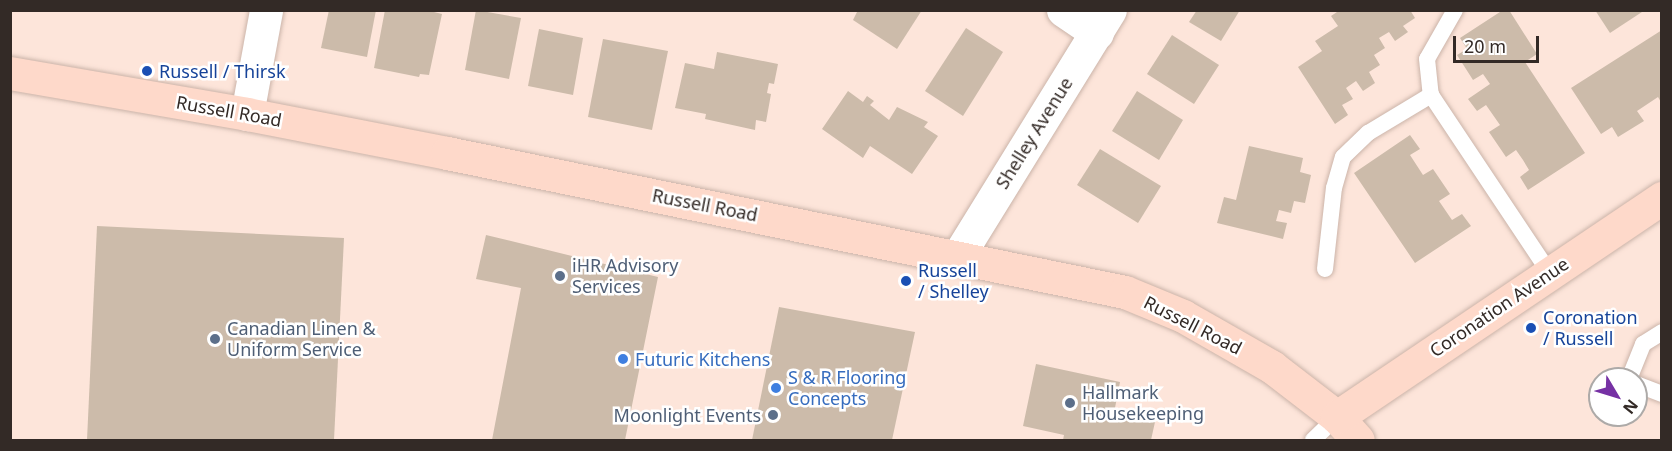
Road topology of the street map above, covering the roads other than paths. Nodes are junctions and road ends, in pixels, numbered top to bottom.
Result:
1 (266, 10) edge
2 (1063, 10) edge
3 (1455, 10) edge
4 (1104, 22) edge
5 (10, 73) edge
6 (1431, 95) junction
7 (247, 114) junction
8 (1662, 198) edge
9 (958, 256) junction
10 (1325, 269) dead end
11 (1549, 272) junction
12 (1662, 332) edge
13 (1634, 367) edge
14 (1347, 429) edge
15 (1313, 441) edge

1 - 7 street
2 - 4 street
3 - 6 lane
4 - 9 street, Shelley Avenue
5 - 7 street, Russell Road
6 - 10 lane
6 - 11 lane
7 - 9 street, Russell Road
8 - 11 street, Coronation Avenue
9 - 14 street, Russell Road
11 - 14 street, Coronation Avenue
12 - 13 lane
14 - 15 lane

